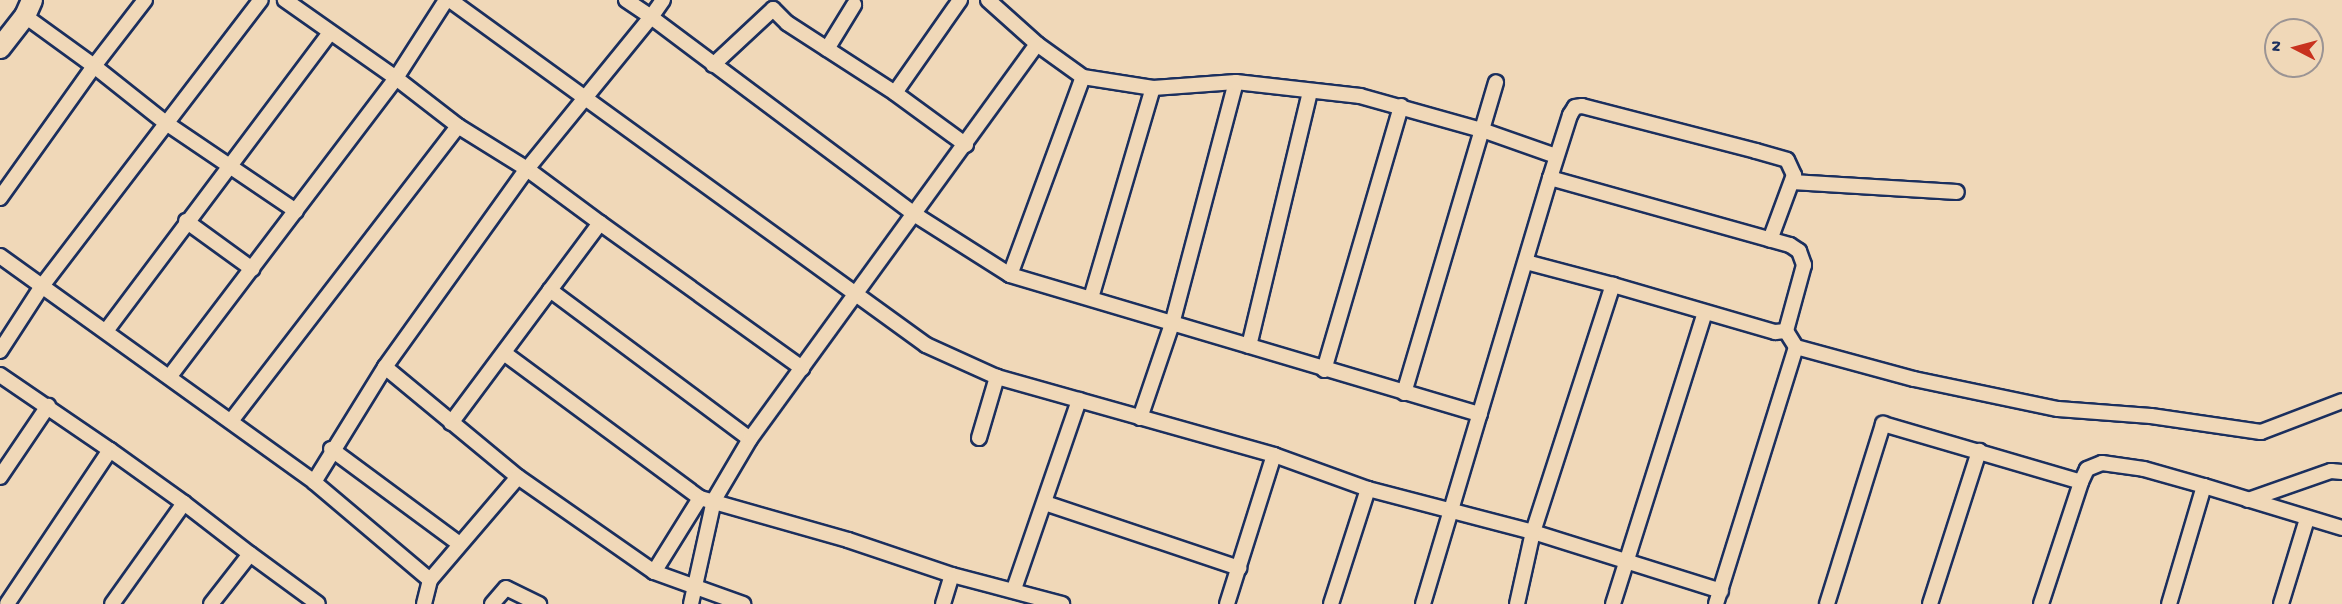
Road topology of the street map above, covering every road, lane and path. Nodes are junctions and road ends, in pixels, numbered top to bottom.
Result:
1 (145, 0) edge
2 (261, 0) edge
3 (285, 0) edge
4 (448, 0) edge
5 (626, 0) edge
6 (663, 0) edge
7 (960, 0) edge
8 (988, 0) edge
9 (854, 2) edge
10 (778, 5) edge
11 (29, 8) edge
12 (651, 17) junction
13 (330, 33) junction
14 (1037, 44) junction
15 (0, 48) edge
16 (828, 49) junction
17 (713, 65) junction
18 (94, 66) junction
19 (1083, 77) junction
20 (396, 78) junction
21 (1236, 82) junction
22 (1496, 82) dead end
23 (1153, 88) junction
24 (1310, 92) junction
25 (895, 93) junction
26 (586, 99) junction
27 (1401, 105) junction
28 (166, 123) junction
29 (458, 126) junction
30 (1482, 130) junction
31 (966, 145) junction
32 (1556, 156) junction
33 (230, 164) junction
34 (527, 169) junction
35 (1550, 178) junction
36 (1792, 182) junction
37 (1957, 192) dead end
38 (0, 198) edge
39 (296, 211) junction
40 (914, 214) junction
41 (186, 221) junction
42 (600, 223) junction
43 (1770, 240) junction
44 (0, 256) edge
45 (1526, 262) junction
46 (252, 269) junction
47 (1010, 275) junction
48 (1613, 285) junction
49 (42, 286) junction
50 (550, 291) junction
51 (855, 296) junction
52 (1091, 298) junction
53 (1705, 312) junction
54 (1172, 324) junction
55 (106, 331) junction
56 (1786, 331) junction
57 (1249, 346) junction
58 (1796, 347) junction
59 (0, 351) edge
60 (504, 353) junction
61 (385, 367) junction
62 (802, 368) junction
63 (1324, 370) junction
64 (0, 375) edge
65 (170, 376) junction
66 (997, 377) junction
67 (1404, 393) junction
68 (1078, 400) junction
69 (2342, 401) edge
70 (48, 406) junction
71 (1480, 414) junction
72 (1140, 418) junction
73 (231, 421) junction
74 (451, 423) junction
75 (979, 438) dead end
76 (750, 439) junction
77 (332, 449) junction
78 (110, 450) junction
79 (1979, 451) junction
80 (1274, 455) junction
81 (2342, 472) edge
82 (0, 477) edge
83 (518, 477) junction
84 (314, 482) junction
85 (2081, 482) junction
86 (2204, 486) junction
87 (1368, 489) junction
88 (707, 499) junction
89 (2248, 500) junction
90 (184, 502) junction
91 (1045, 503) junction
92 (1449, 511) junction
93 (2307, 519) junction
94 (2342, 528) edge
95 (1533, 532) junction
96 (458, 543) junction
97 (250, 554) junction
98 (1624, 561) junction
99 (1239, 568) junction
100 (654, 573) junction
101 (952, 575) junction
102 (430, 580) junction
103 (1014, 589) junction
104 (695, 590) junction
105 (1718, 598) edge
106 (7, 604) edge
107 (112, 604) edge
108 (211, 604) edge
109 (318, 604) edge
110 (424, 604) edge
111 (492, 604) edge
112 (539, 604) edge
113 (691, 604) edge
114 (743, 604) edge
115 (944, 604) edge
116 (1062, 604) edge
117 (1227, 604) edge
118 (1331, 604) edge
119 (1423, 604) edge
120 (1517, 604) edge
121 (1613, 604) edge
122 (1827, 604) edge
123 (1930, 604) edge
124 (2041, 604) edge
125 (2169, 604) edge
126 (2281, 604) edge

1 - 18 street
2 - 28 street
3 - 13 street
4 - 20 street
4 - 26 street
5 - 12 street
6 - 12 street
7 - 25 street
8 - 14 street
9 - 16 street
10 - 16 street
10 - 17 street
11 - 15 street
11 - 18 street
12 - 17 street
12 - 26 street
13 - 20 street
13 - 33 street
14 - 19 street
14 - 31 street
16 - 25 street
17 - 40 street
18 - 28 street
18 - 38 street
19 - 23 street
19 - 47 street
20 - 29 street
20 - 39 street
21 - 23 street
21 - 24 street
21 - 54 street
22 - 30 street
23 - 52 street
24 - 27 street
24 - 57 street
25 - 31 street
26 - 34 street
26 - 51 street
27 - 30 street
27 - 63 street
28 - 33 street
28 - 49 street
29 - 34 street
29 - 73 street
30 - 32 street
30 - 67 street
31 - 40 street
32 - 35 street
32 - 36 street
33 - 39 street
33 - 41 street
34 - 42 street
34 - 61 street
35 - 43 street
35 - 45 street
36 - 37 street
36 - 43 street
39 - 46 street
40 - 47 street
40 - 51 street
41 - 46 street
41 - 55 street
42 - 50 street
42 - 62 street
43 - 56 street
44 - 49 street
45 - 48 street
45 - 71 street
46 - 65 street
47 - 52 street
48 - 53 street
48 - 95 street
49 - 55 street
49 - 59 street
50 - 60 street
50 - 76 street
51 - 62 street
51 - 66 street
52 - 54 street
53 - 56 street
53 - 98 street
54 - 57 street
54 - 72 street
55 - 65 street
56 - 58 street
57 - 63 street
58 - 69 street
58 - 105 street
60 - 74 street
60 - 88 street
61 - 74 street
61 - 77 street
62 - 76 street
63 - 67 street
64 - 70 street
65 - 73 street
66 - 68 street
66 - 75 street
67 - 71 street
68 - 72 street
68 - 91 street
70 - 78 street
70 - 82 street
71 - 92 street
72 - 80 street
73 - 84 street
74 - 83 street
76 - 88 street
77 - 84 street
77 - 96 street
78 - 90 street
78 - 106 street
79 - 85 street
79 - 122 street
79 - 123 street
80 - 87 street
80 - 99 street
81 - 89 street
83 - 96 street
83 - 100 street
84 - 102 street
85 - 86 street
85 - 124 street
86 - 89 street
86 - 125 street
87 - 92 street
87 - 118 street
88 - 100 street
88 - 101 street
88 - 104 street
89 - 93 street
90 - 97 street
90 - 107 street
91 - 99 street
91 - 103 street
92 - 95 street
92 - 119 street
93 - 94 street
93 - 126 street
95 - 98 street
95 - 120 street
96 - 102 street
97 - 108 street
97 - 109 street
98 - 105 street
98 - 121 street
99 - 117 street
100 - 104 street
101 - 103 street
101 - 115 street
102 - 110 street
103 - 116 street
104 - 113 street
104 - 114 street
111 - 112 street

